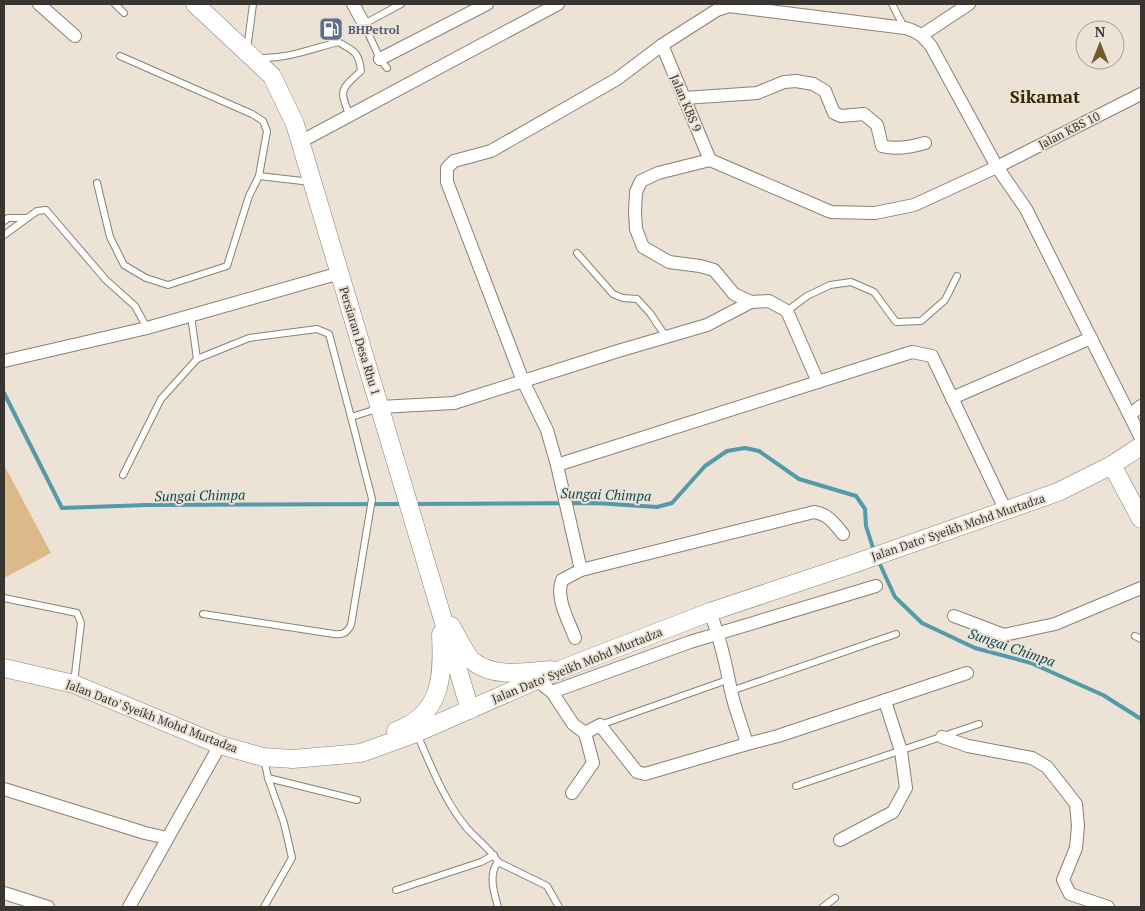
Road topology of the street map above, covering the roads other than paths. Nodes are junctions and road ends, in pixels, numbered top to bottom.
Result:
1 (39, 4) edge
2 (115, 4) edge
3 (195, 4) edge
4 (253, 4) edge
5 (353, 4) edge
6 (401, 4) edge
7 (487, 4) edge
8 (558, 4) edge
9 (892, 4) edge
10 (969, 4) edge
11 (124, 13) dead end
12 (364, 24) junction
13 (905, 28) junction
14 (922, 35) junction
15 (75, 36) dead end
16 (662, 45) junction
17 (250, 55) junction
18 (120, 56) dead end
19 (384, 64) joint
20 (1141, 94) edge
21 (684, 98) junction
22 (350, 116) junction
23 (300, 142) junction
24 (925, 143) dead end
25 (710, 160) junction
26 (997, 167) junction
27 (259, 176) junction
28 (97, 183) dead end
29 (312, 183) junction
30 (27, 218) junction
31 (4, 221) edge
32 (4, 235) edge
33 (577, 254) dead end
34 (340, 273) junction
35 (957, 276) dead end
36 (751, 302) junction
37 (787, 311) junction
38 (191, 316) junction
39 (148, 328) junction
40 (666, 337) junction
41 (1091, 338) junction
42 (197, 359) junction
43 (9, 360) edge
44 (523, 381) junction
45 (818, 382) junction
46 (952, 398) junction
47 (1141, 406) edge
48 (380, 407) junction
49 (1131, 414) junction
50 (351, 417) junction
51 (1141, 438) edge
52 (1141, 446) edge
53 (557, 465) junction
54 (1112, 465) junction
55 (123, 475) dead end
56 (1006, 511) junction
57 (1141, 519) edge
58 (843, 534) dead end
59 (581, 570) junction
60 (876, 586) dead end
61 (1141, 588) edge
62 (4, 598) edge
63 (439, 609) junction
64 (710, 612) junction
65 (203, 614) dead end
66 (954, 616) dead end
67 (718, 634) junction
68 (896, 634) dead end
69 (575, 638) dead end
70 (4, 668) edge
71 (562, 669) junction
72 (967, 673) dead end
73 (537, 680) junction
74 (74, 684) junction
75 (731, 685) junction
76 (552, 692) junction
77 (885, 701) junction
78 (470, 710) junction
79 (979, 724) dead end
80 (600, 725) junction
81 (416, 733) junction
82 (585, 733) junction
83 (942, 737) junction
84 (746, 744) junction
85 (220, 745) junction
86 (901, 751) junction
87 (263, 757) junction
88 (293, 759) junction
89 (268, 778) junction
90 (796, 786) dead end
91 (4, 789) edge
92 (572, 793) dead end
93 (358, 800) dead end
94 (168, 838) junction
95 (840, 840) dead end
96 (494, 855) junction
97 (498, 862) junction
98 (396, 890) dead end
99 (4, 893) edge
100 (836, 898) dead end
101 (48, 907) edge
102 (129, 907) edge
103 (264, 907) edge
104 (498, 907) edge
105 (559, 907) edge
106 (824, 907) edge
107 (1108, 907) edge

1 - 15 street
2 - 11 lane
3 - 17 main road, Persiaran Desa Rhu 1
4 - 17 lane
5 - 12 street
6 - 12 lane
7 - 19 street
8 - 22 street
9 - 13 lane
10 - 14 street
12 - 19 lane
13 - 14 street
13 - 16 street
14 - 26 street
16 - 21 street, Jalan KBS 9
16 - 44 street
17 - 22 lane
17 - 23 main road, Persiaran Desa Rhu 1
18 - 27 lane
20 - 26 street, Jalan KBS 10
21 - 24 street
21 - 25 street, Jalan KBS 9
22 - 23 street
23 - 29 main road, Persiaran Desa Rhu 1
25 - 26 street, Jalan KBS 10
25 - 36 street
26 - 41 street
27 - 28 lane
27 - 29 lane
29 - 34 main road, Persiaran Desa Rhu 1
30 - 31 lane
30 - 32 lane
30 - 39 lane
33 - 40 lane
34 - 38 street
34 - 48 main road, Persiaran Desa Rhu 1
35 - 37 lane
36 - 37 street
36 - 40 street
37 - 45 street
38 - 39 street
38 - 42 lane
39 - 43 street
40 - 44 street
41 - 46 street
41 - 49 street
42 - 50 lane
42 - 55 lane
44 - 48 street
44 - 53 street
45 - 46 street
45 - 53 street
46 - 56 street
47 - 49 street
48 - 50 lane
48 - 63 main road, Persiaran Desa Rhu 1
49 - 51 street
50 - 65 lane
52 - 54 main road, Jalan Dato' Syeikh Mohd Murtadza
53 - 59 street
54 - 56 main road, Jalan Dato' Syeikh Mohd Murtadza
54 - 57 main road
56 - 64 main road, Jalan Dato' Syeikh Mohd Murtadza
58 - 59 street
59 - 69 street
60 - 67 street
61 - 66 street
62 - 74 lane
63 - 71 main road
63 - 78 main road, Persiaran Desa Rhu 1
63 - 88 main road
64 - 67 street
64 - 71 main road, Jalan Dato' Syeikh Mohd Murtadza
67 - 75 street
67 - 76 street
68 - 75 lane
70 - 74 main road, Jalan Dato' Syeikh Mohd Murtadza
71 - 73 main road, Jalan Dato' Syeikh Mohd Murtadza
72 - 77 street
73 - 76 street
73 - 78 main road, Jalan Dato' Syeikh Mohd Murtadza
74 - 85 main road, Jalan Dato' Syeikh Mohd Murtadza
75 - 80 lane
75 - 84 street
76 - 82 street
77 - 84 street
77 - 86 street
78 - 81 main road, Jalan Dato' Syeikh Mohd Murtadza
79 - 83 lane
80 - 82 street
80 - 84 street
81 - 88 main road, Jalan Dato' Syeikh Mohd Murtadza
81 - 96 lane
82 - 92 street
83 - 86 lane
83 - 107 street
85 - 87 main road, Jalan Dato' Syeikh Mohd Murtadza
85 - 94 street
86 - 90 lane
86 - 95 street
87 - 88 main road, Jalan Dato' Syeikh Mohd Murtadza
87 - 89 lane
89 - 93 lane
89 - 103 lane
91 - 94 street
94 - 102 street
96 - 97 lane
96 - 98 lane
97 - 104 lane
97 - 105 lane
99 - 101 street
100 - 106 lane

